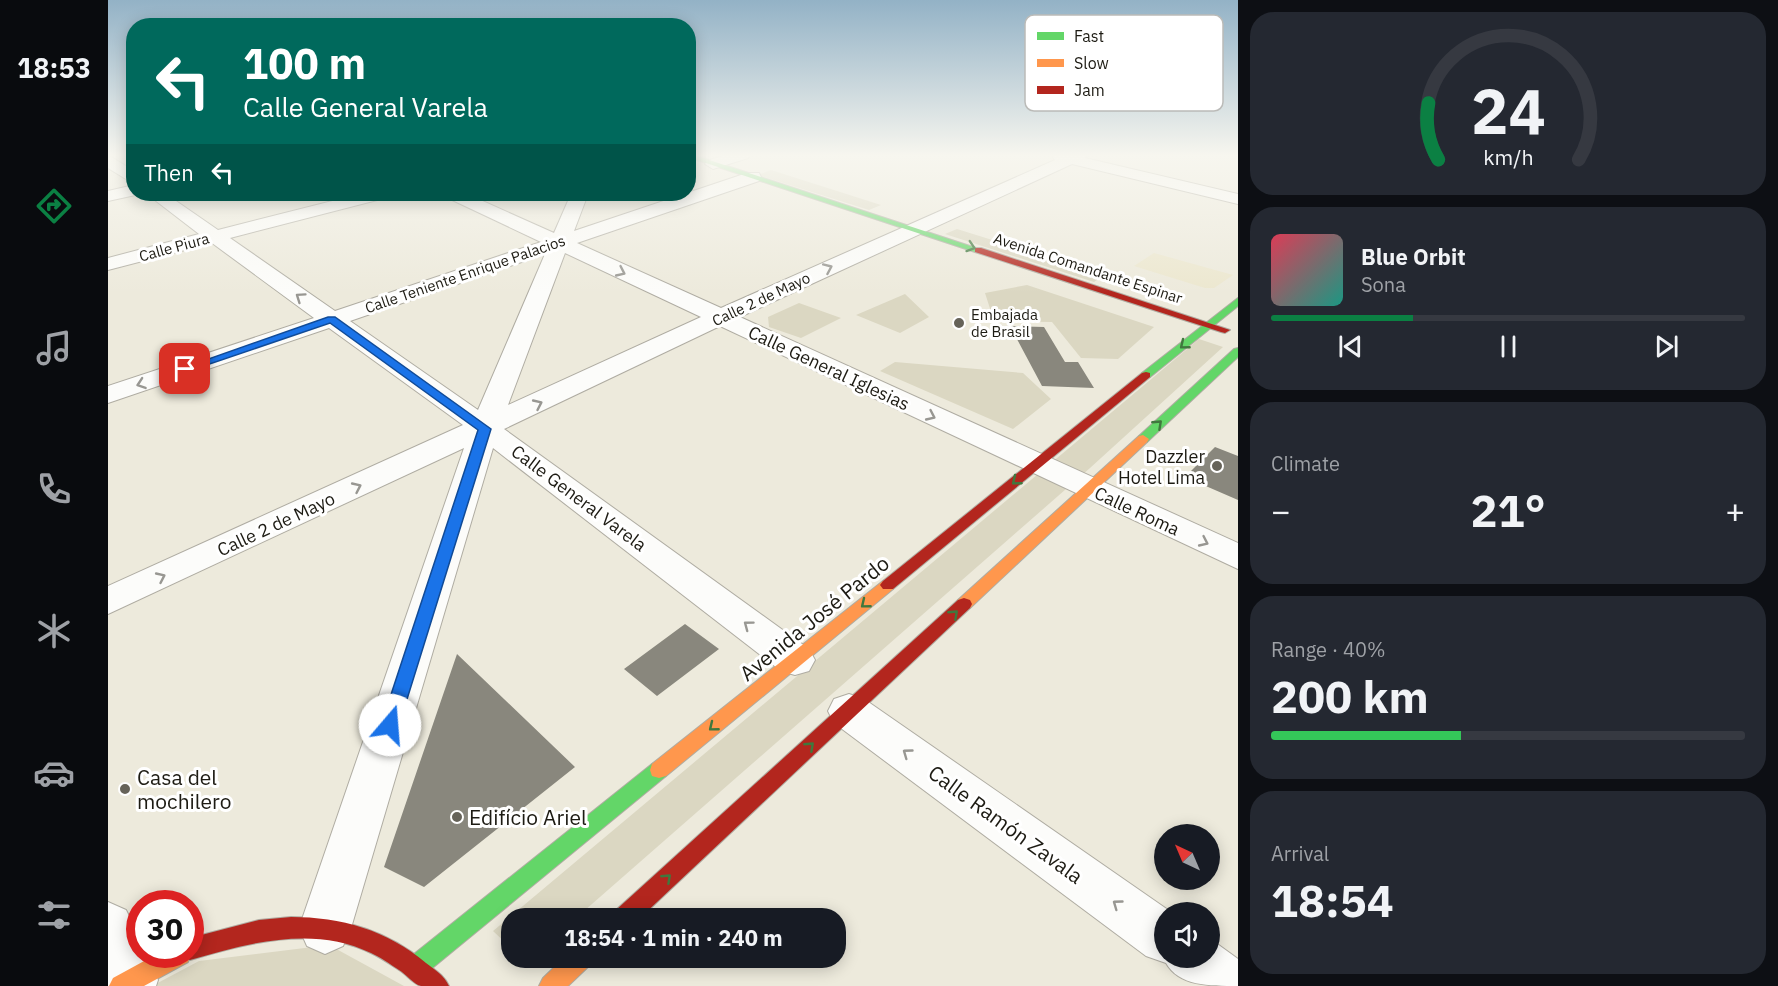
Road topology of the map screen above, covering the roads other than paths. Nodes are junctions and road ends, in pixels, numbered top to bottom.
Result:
1 (164, 201) edge
2 (352, 201) edge
3 (472, 201) edge
4 (578, 201) edge
5 (677, 201) edge
6 (856, 201) edge
7 (975, 201) edge
8 (940, 218) junction
9 (917, 220) junction
10 (958, 224) dead end
11 (215, 236) junction
12 (574, 241) junction
13 (108, 264) edge
14 (547, 267) junction
15 (1207, 302) dead end
16 (1235, 307) edge
17 (721, 318) junction
18 (332, 320) junction
19 (1209, 325) junction
20 (1238, 334) edge
21 (1238, 351) edge
22 (108, 395) edge
23 (469, 443) junction
24 (1036, 465) junction
25 (1089, 489) junction
26 (1238, 557) edge
27 (108, 601) edge
28 (795, 660) junction
29 (849, 711) junction
30 (635, 908) edge
31 (108, 928) edge
32 (325, 928) junction
33 (1154, 931) edge
34 (204, 944) edge
35 (417, 966) junction
36 (154, 968) edge
37 (570, 968) edge
38 (1205, 968) edge
39 (126, 983) edge
40 (437, 986) edge
41 (551, 986) edge
42 (1230, 986) edge

1 - 11 street, Calle General Varela
2 - 11 street, Calle Piura
3 - 12 street, Calle General Iglesias
4 - 12 street
5 - 12 street, Calle Teniente Enrique Palacios
6 - 9 main road, Avenida Comandante Espinar
7 - 8 street, Calle 2 de Mayo
8 - 9 street, Calle 2 de Mayo
8 - 10 main road
17 -> 9 street, Calle 2 de Mayo
9 -> 19 main road, Avenida Comandante Espinar
11 - 13 street, Calle Piura
18 -> 11 street, Calle General Varela
12 - 14 street
12 - 14 street
12 -> 17 street, Calle General Iglesias
12 - 18 street, Calle Teniente Enrique Palacios
14 - 23 street
15 - 16 main road, Avenida Comandante Espinar
16 - 19 main road, Avenida José Pardo
23 -> 17 street, Calle 2 de Mayo
17 -> 24 street, Calle General Iglesias
18 -> 22 street, Calle Teniente Enrique Palacios
18 - 23 street, Calle General Varela
19 - 20 main road, Avenida Comandante Espinar
19 -> 24 main road, Avenida José Pardo
25 -> 21 main road
27 -> 23 street, Calle 2 de Mayo
28 -> 23 street, Calle General Varela
23 - 32 street
24 - 25 street, Calle Roma
24 -> 28 main road, Avenida José Pardo
25 -> 26 street, Calle Roma
29 -> 25 main road
28 -> 35 main road, Avenida José Pardo
30 -> 29 main road
33 -> 29 street, Calle Ramón Zavala
31 - 39 street
32 - 34 main road
32 - 35 main road
35 - 40 main road
36 - 39 main road
37 - 41 main road
38 - 42 street

